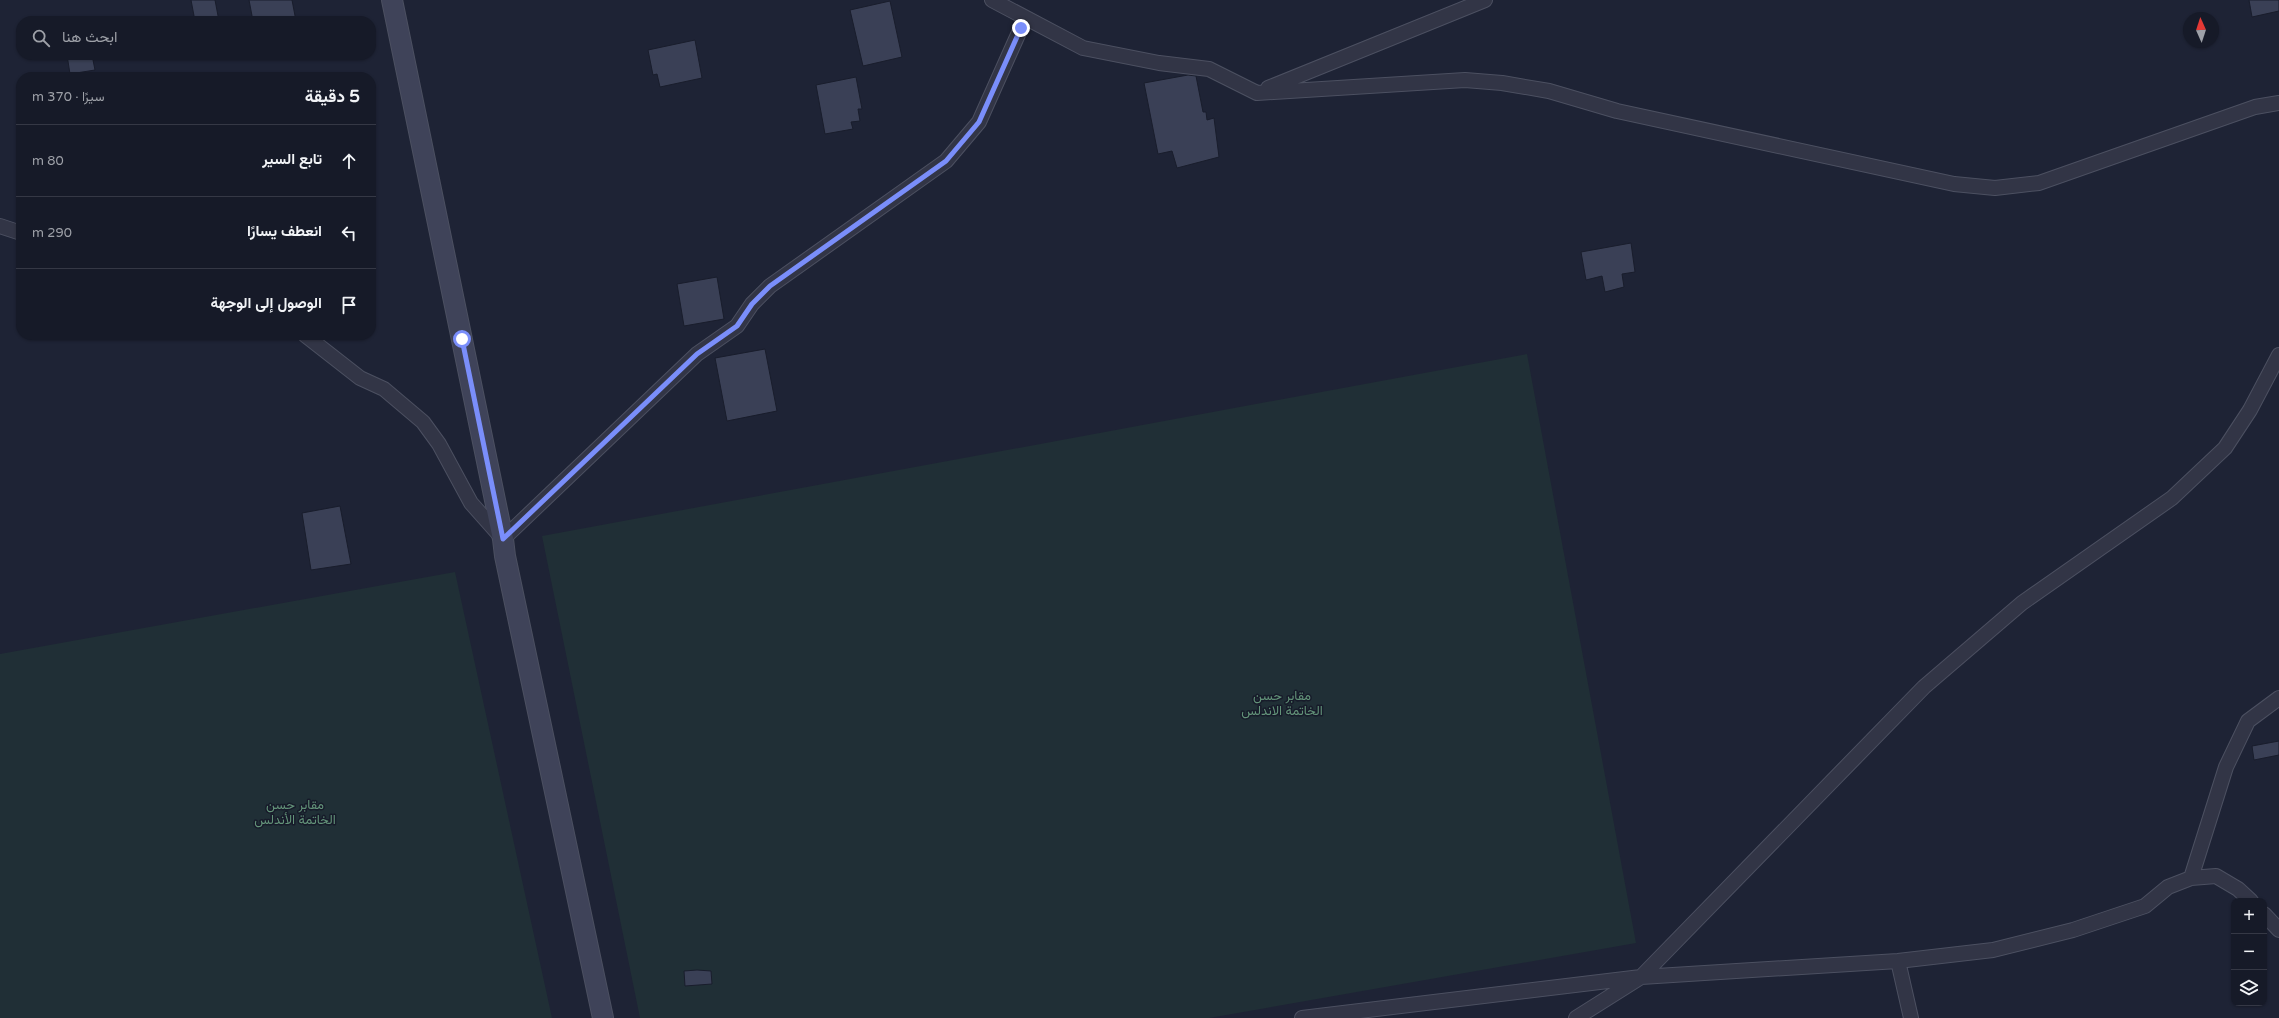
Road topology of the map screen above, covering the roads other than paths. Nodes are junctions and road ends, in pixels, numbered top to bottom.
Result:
1 (392, 0) edge
2 (992, 0) edge
3 (1484, 0) edge
4 (1025, 19) junction
5 (1257, 92) junction
6 (2279, 103) edge
7 (0, 226) edge
8 (16, 231) edge
9 (311, 340) edge
10 (2279, 355) edge
11 (503, 539) junction
12 (2279, 698) edge
13 (2191, 878) junction
14 (2248, 898) edge
15 (2267, 917) edge
16 (2279, 930) edge
17 (1898, 961) junction
18 (1641, 977) junction
19 (603, 1018) edge
20 (1302, 1018) edge
21 (1576, 1018) edge
22 (1911, 1018) edge

1 - 11 street
2 - 4 street
3 - 5 street
4 - 5 street
4 - 11 street
5 - 6 street
7 - 8 street
9 - 11 street
10 - 18 street
11 - 19 street
12 - 13 street
13 - 14 street
13 - 17 street
15 - 16 street
17 - 18 street
17 - 22 street
18 - 20 street
18 - 21 street

